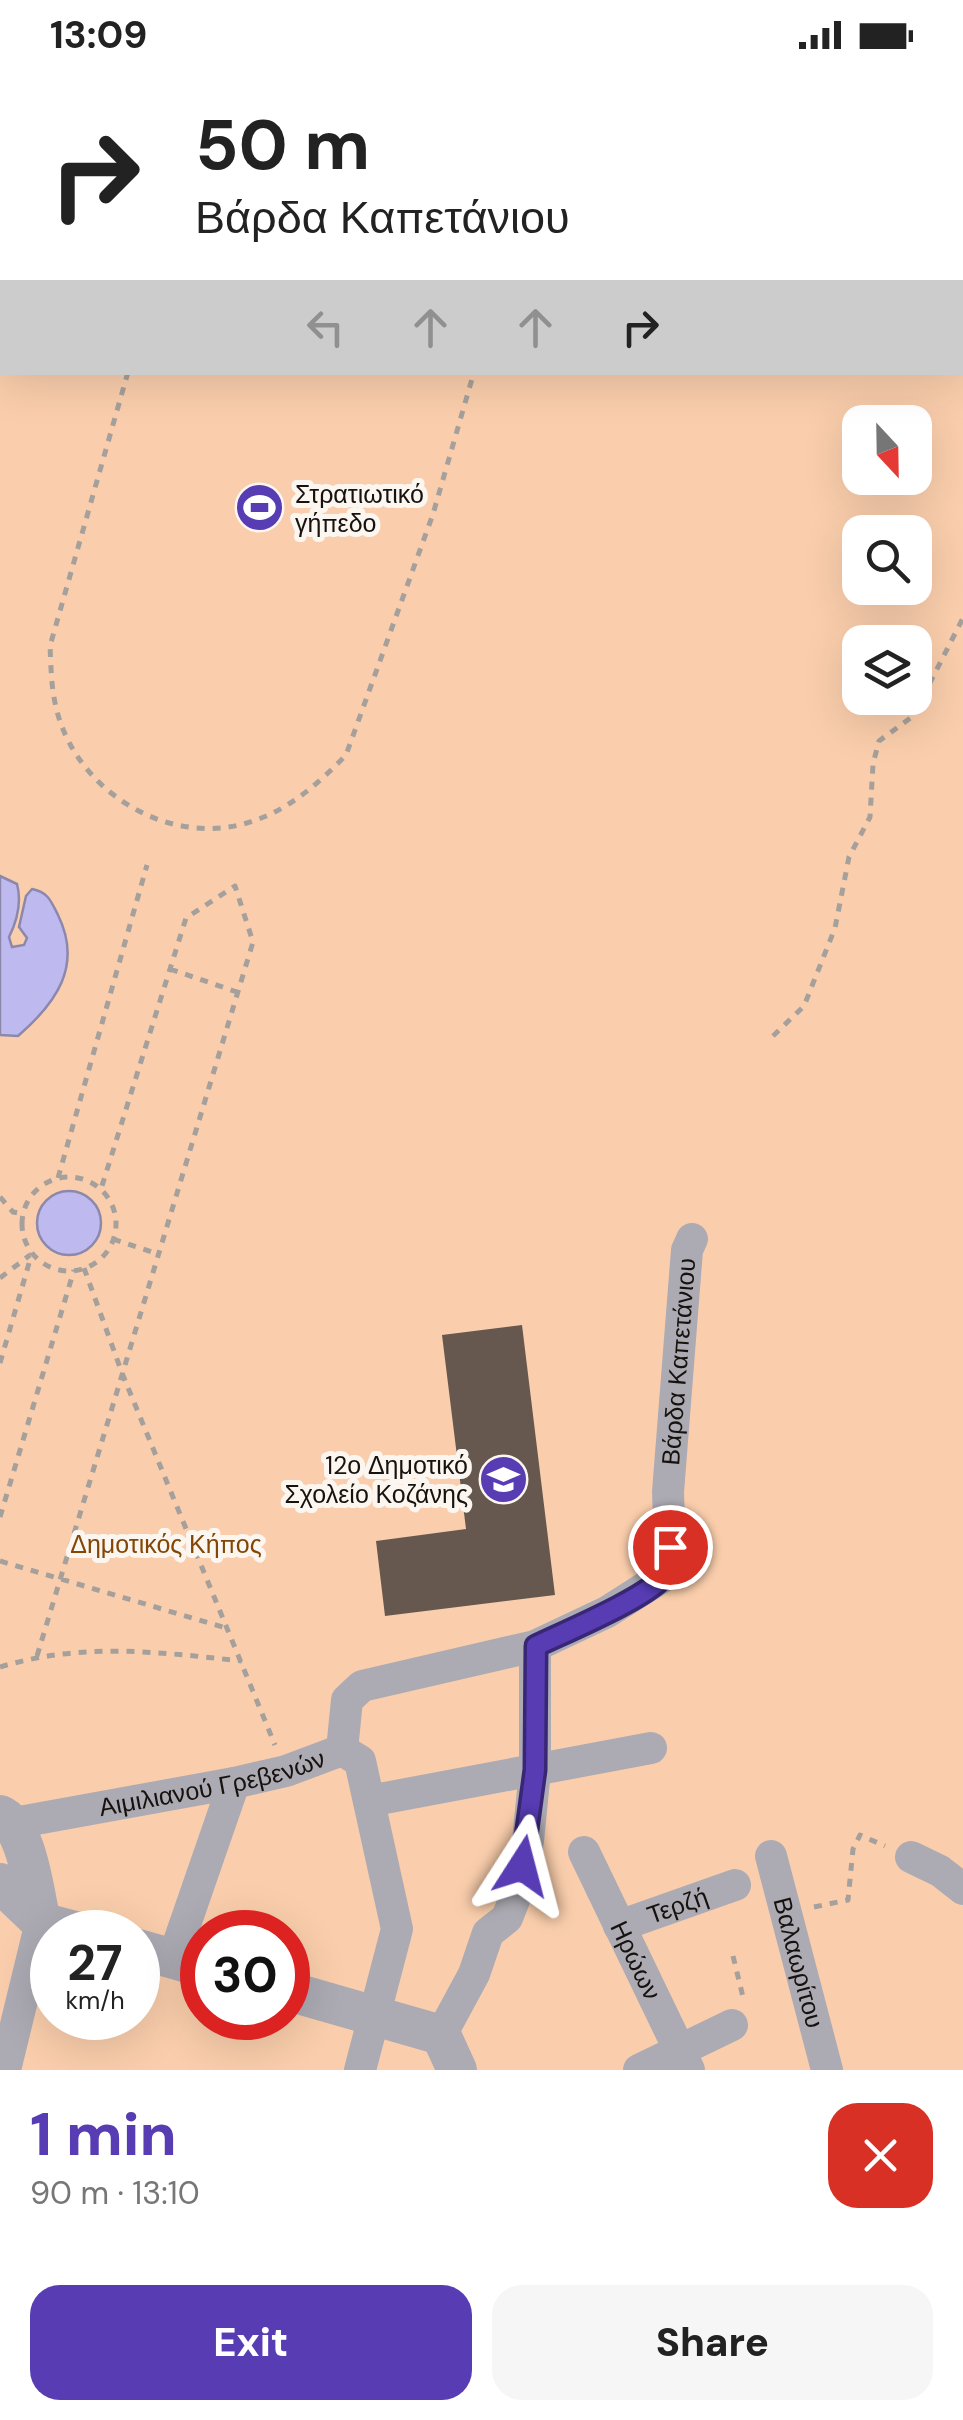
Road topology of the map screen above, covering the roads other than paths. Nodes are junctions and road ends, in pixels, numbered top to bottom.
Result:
1 (692, 1239) dead end
2 (536, 1646) junction
3 (651, 1748) dead end
4 (342, 1750) junction
5 (535, 1770) junction
6 (234, 1782) junction
7 (369, 1802) junction
8 (7, 1819) edge
9 (584, 1852) dead end
10 (770, 1856) dead end
11 (911, 1857) road end
12 (0, 1883) edge
13 (735, 1885) dead end
14 (963, 1889) edge
15 (37, 1910) edge
16 (53, 1910) edge
17 (619, 1926) junction
18 (171, 1958) edge
19 (310, 1998) edge
20 (30, 2006) edge
21 (374, 2017) junction
22 (740, 2023) road end
23 (449, 2052) edge
24 (683, 2060) edge
25 (5, 2070) edge
26 (360, 2070) edge
27 (639, 2070) edge
28 (827, 2070) edge

1 - 2 street, Βάρδα Καπετάνιου
2 - 4 street, Αιμιλιανού Γρεβενών
2 - 5 street
3 - 5 street
4 - 6 street, Αιμιλιανού Γρεβενών
4 - 7 street
5 - 7 street
5 - 23 street
6 - 8 street, Αιμιλιανού Γρεβενών
6 - 18 street
7 - 21 street
8 - 16 street
9 - 17 street, Ηρώων
10 - 28 street, Βαλαωρίτου
11 - 14 street
12 - 15 street
13 - 17 street, Τερζή
17 - 24 street, Ηρώων
19 - 21 street
20 - 25 street
21 - 23 street
21 - 26 street
22 - 24 street
24 - 27 street

